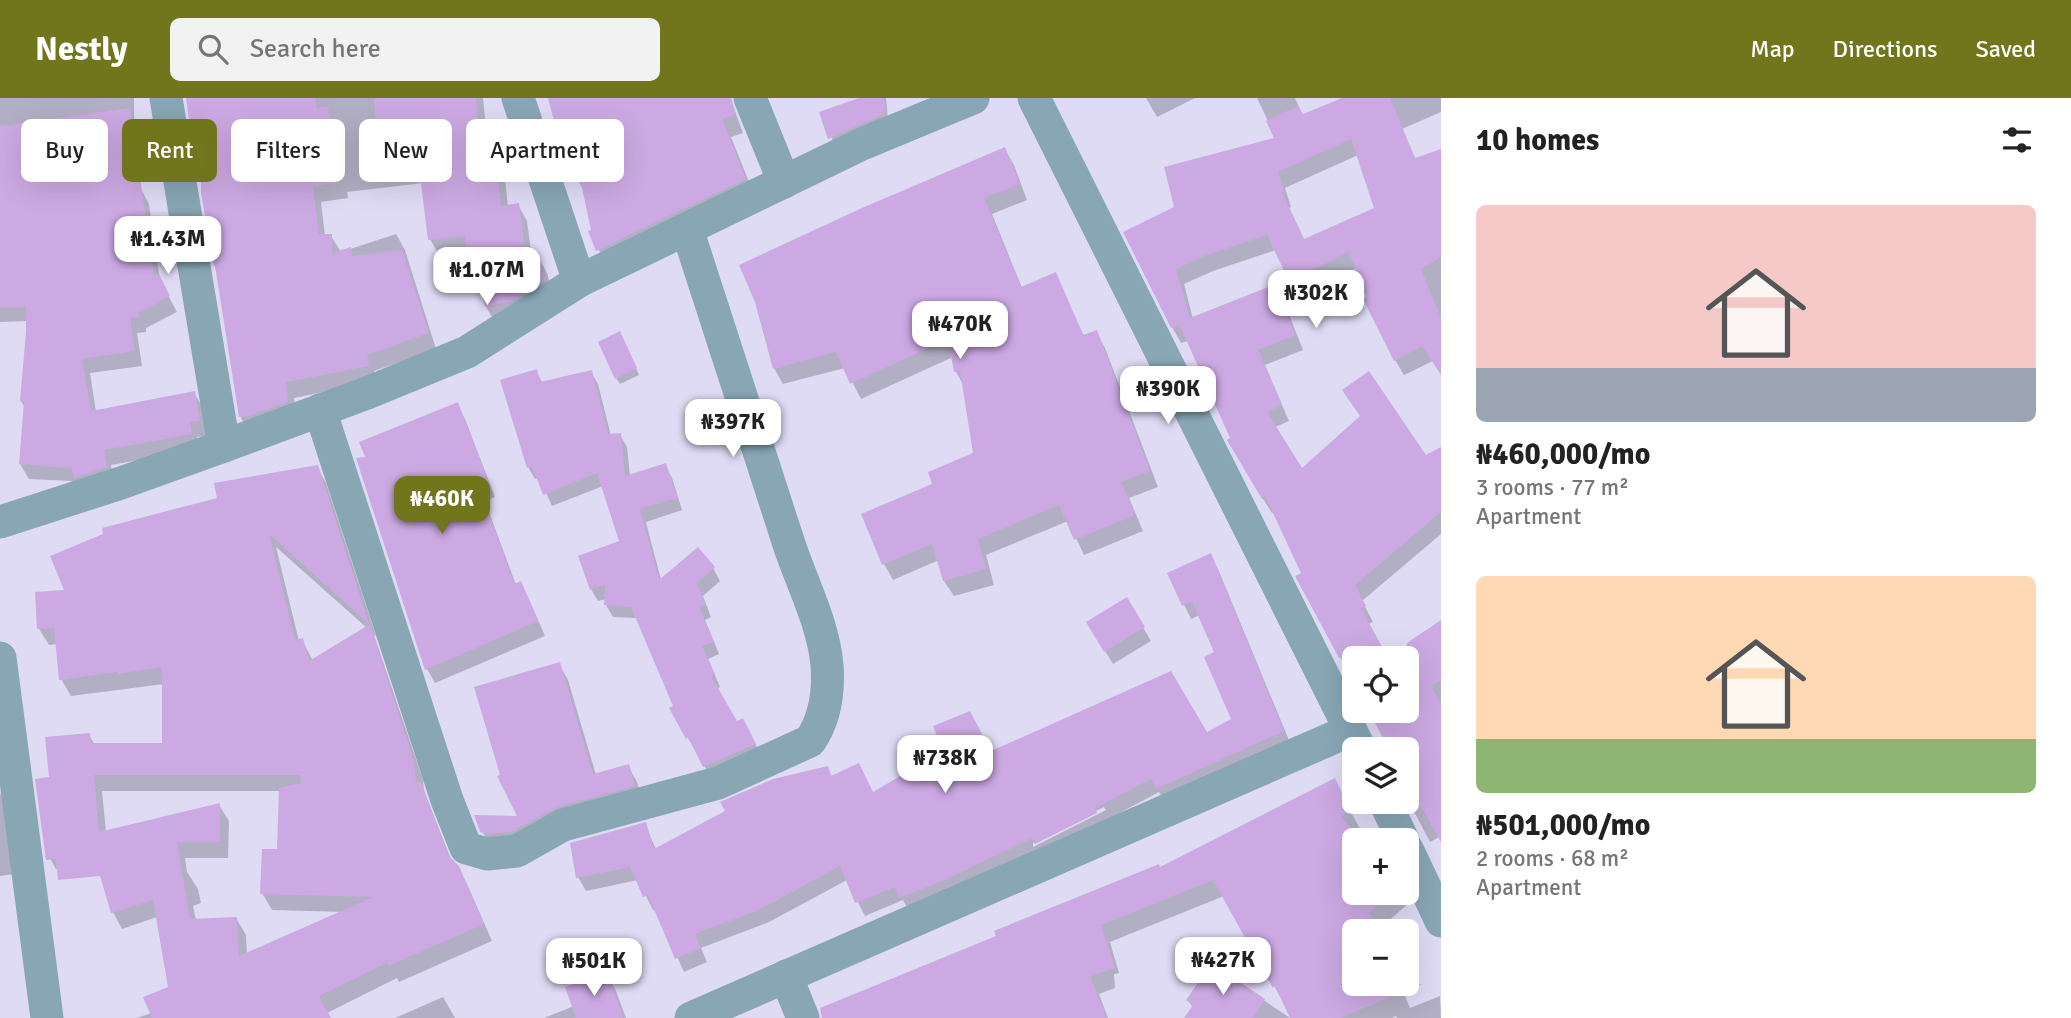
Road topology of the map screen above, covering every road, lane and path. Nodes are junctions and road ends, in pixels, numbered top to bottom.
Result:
1 (166, 98) edge
2 (518, 98) edge
3 (750, 98) edge
4 (973, 98) edge
5 (1034, 98) edge
6 (784, 182) junction
7 (687, 229) junction
8 (579, 281) junction
9 (320, 410) junction
10 (224, 446) junction
11 (0, 523) edge
12 (0, 658) edge
13 (1354, 737) edge
14 (1342, 746) edge
15 (1419, 874) edge
16 (1441, 921) edge
17 (786, 976) junction
18 (47, 1018) edge
19 (691, 1018) edge
20 (803, 1018) edge

1 - 10 street
2 - 8 street
3 - 6 street
4 - 6 street
5 - 13 street
6 - 7 street
7 - 8 street
7 - 9 street
8 - 9 street
9 - 10 street
10 - 11 street
12 - 18 street
14 - 17 street
15 - 16 street
17 - 19 street
17 - 20 street

